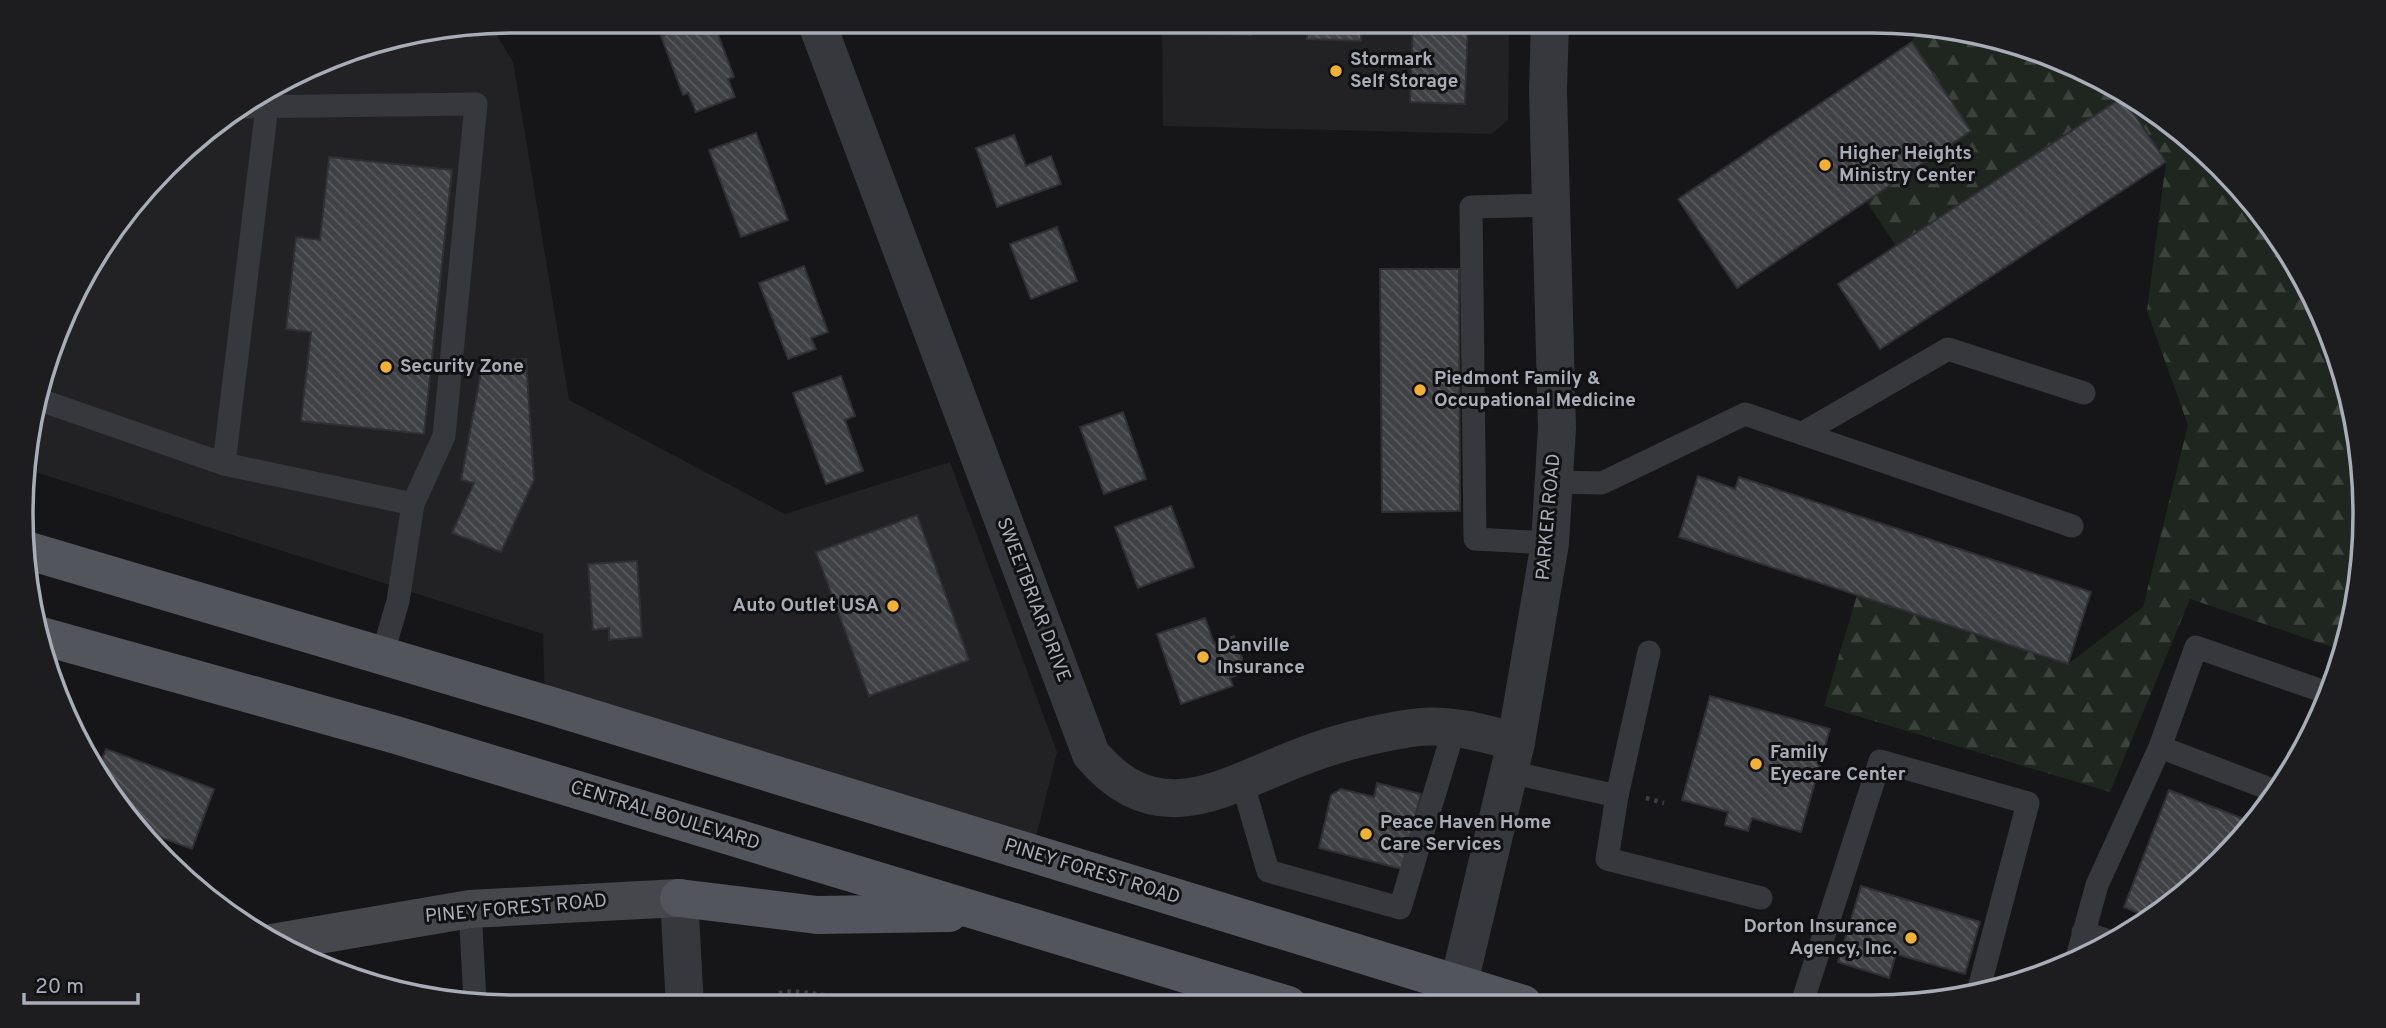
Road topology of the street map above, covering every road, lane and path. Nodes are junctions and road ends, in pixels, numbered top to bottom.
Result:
1 (821, 33) edge
2 (1550, 33) edge
3 (260, 106) edge
4 (267, 106) junction
5 (1551, 205) junction
6 (2084, 393) dead end
7 (46, 403) edge
8 (1803, 433) junction
9 (224, 464) junction
10 (1554, 482) junction
11 (413, 503) junction
12 (2072, 526) dead end
13 (1550, 543) junction
14 (35, 553) edge
15 (50, 638) edge
16 (1649, 652) dead end
17 (382, 656) junction
18 (2319, 690) edge
19 (1455, 726) junction
20 (2160, 747) junction
21 (1512, 757) junction
22 (1242, 781) junction
23 (2267, 788) edge
24 (1617, 796) junction
25 (679, 898) junction
26 (1761, 898) dead end
27 (470, 909) junction
28 (988, 913) junction
29 (2083, 932) junction
30 (2099, 937) edge
31 (291, 940) edge
32 (2079, 948) edge
33 (1981, 982) edge
34 (475, 993) edge
35 (1456, 994) edge
36 (684, 995) edge
37 (775, 995) edge
38 (805, 995) edge
39 (1255, 995) edge
40 (1805, 995) edge

1 - 22 street, SWEETBRIAR DRIVE
2 - 5 street, PARKER ROAD
3 - 4 lane
4 - 9 lane
4 - 11 lane
5 - 10 street, PARKER ROAD
5 - 13 lane
6 - 8 lane
7 - 9 lane
8 - 10 lane
8 - 12 lane
9 - 11 lane
10 - 13 street, PARKER ROAD
11 - 17 lane
13 - 21 street, PARKER ROAD
14 - 17 main road
15 - 28 main road, CENTRAL BOULEVARD
16 - 24 lane
17 - 35 main road, PINEY FOREST ROAD
18 - 20 lane
19 - 21 street, SWEETBRIAR DRIVE
19 - 22 street, SWEETBRIAR DRIVE
19 - 22 lane
20 - 23 lane
20 - 29 lane
21 - 24 lane
21 - 35 street, PARKER ROAD
24 - 26 lane
25 - 27 main road, PINEY FOREST ROAD
25 - 28 main road
25 - 36 street
27 - 31 main road, PINEY FOREST ROAD
27 - 34 lane
28 - 39 main road, CENTRAL BOULEVARD
29 - 30 lane
29 - 32 lane
33 - 40 lane
37 - 38 path

